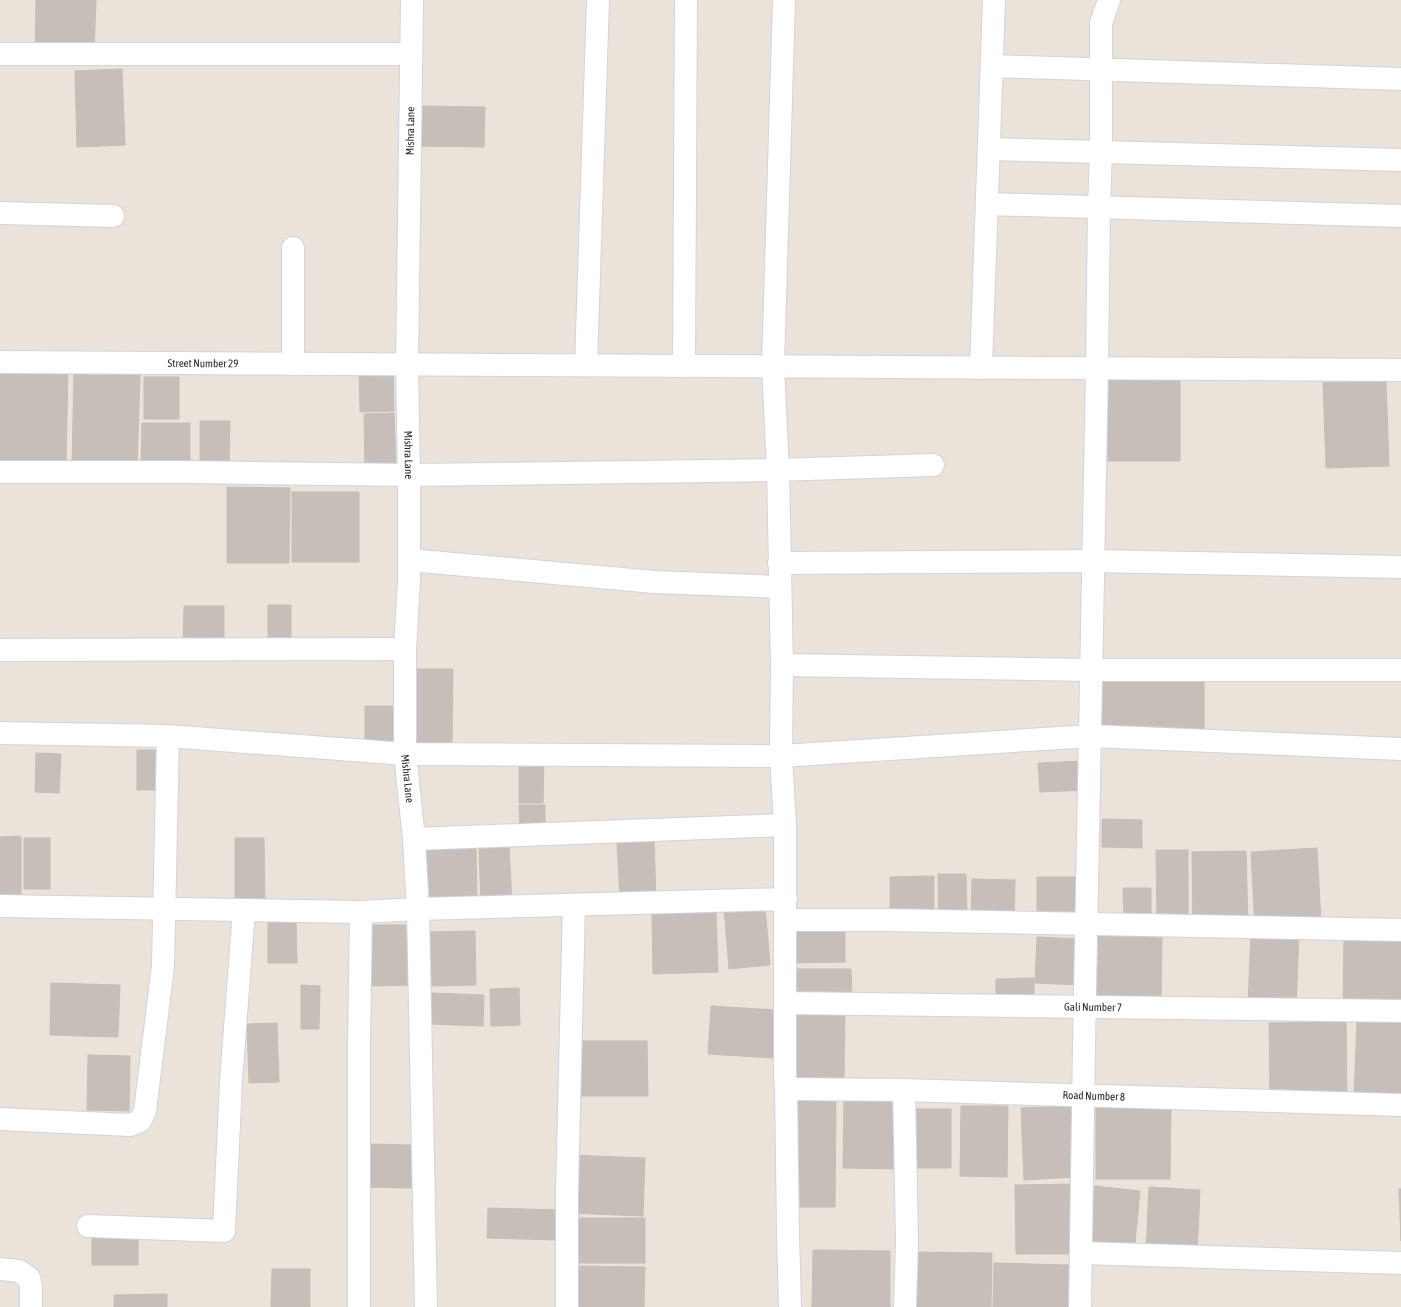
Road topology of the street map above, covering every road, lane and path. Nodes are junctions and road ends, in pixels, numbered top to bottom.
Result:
1 (412, 0) edge
2 (598, 0) edge
3 (686, 0) edge
4 (784, 0) edge
5 (994, 0) edge
6 (1109, 0) edge
7 (0, 54) edge
8 (411, 54) junction
9 (992, 66) junction
10 (1101, 69) junction
11 (1401, 79) edge
12 (988, 149) junction
13 (1101, 152) junction
14 (1401, 160) edge
15 (987, 204) junction
16 (1099, 207) junction
17 (0, 213) edge
18 (112, 216) dead end
19 (1401, 216) edge
20 (293, 248) dead end
21 (0, 362) edge
22 (293, 364) junction
23 (407, 364) junction
24 (586, 365) junction
25 (684, 366) junction
26 (773, 366) junction
27 (981, 368) junction
28 (1097, 368) junction
29 (1401, 370) edge
30 (934, 465) dead end
31 (778, 470) junction
32 (0, 472) edge
33 (409, 475) junction
34 (409, 560) junction
35 (1093, 561) junction
36 (779, 563) junction
37 (1401, 567) edge
38 (780, 587) junction
39 (405, 649) junction
40 (0, 650) edge
41 (782, 665) junction
42 (1091, 670) junction
43 (1401, 670) edge
44 (0, 733) edge
45 (168, 736) junction
46 (1090, 736) junction
47 (1401, 749) edge
48 (405, 754) junction
49 (781, 756) junction
50 (785, 825) junction
51 (414, 839) junction
52 (574, 905) junction
53 (0, 906) edge
54 (164, 908) junction
55 (418, 909) junction
56 (244, 910) junction
57 (785, 910) junction
58 (361, 912) junction
59 (1086, 925) junction
60 (1401, 930) edge
61 (785, 1003) junction
62 (1084, 1008) junction
63 (1401, 1011) edge
64 (786, 1089) junction
65 (904, 1090) junction
66 (1083, 1095) junction
67 (1401, 1105) edge
68 (0, 1119) edge
69 (88, 1226) dead end
70 (1081, 1253) junction
71 (1401, 1263) edge
72 (0, 1269) edge
73 (31, 1307) edge
74 (359, 1307) edge
75 (426, 1307) edge
76 (567, 1307) edge
77 (790, 1307) edge
78 (905, 1307) edge
79 (1080, 1307) edge

1 - 8 street, Mishra Lane
2 - 24 street
3 - 25 street
4 - 26 street
5 - 9 street
6 - 10 street
7 - 8 street
8 - 23 street, Mishra Lane
9 - 10 street
9 - 12 street
10 - 11 street
10 - 13 street
12 - 13 street
12 - 15 street
13 - 14 street
13 - 16 street
15 - 16 street
15 - 27 street
16 - 19 street
16 - 28 street
17 - 18 street
20 - 22 street
21 - 22 street, Street Number 29
22 - 23 street, Street Number 29
23 - 24 street, Street Number 29
23 - 33 street, Mishra Lane
24 - 25 street, Street Number 29
25 - 26 street, Street Number 29
26 - 27 street, Street Number 29
26 - 31 street
27 - 28 street, Street Number 29
28 - 29 street, Street Number 29
28 - 35 street
30 - 31 street
31 - 33 street
31 - 36 street
32 - 33 street
33 - 34 street, Mishra Lane
34 - 38 street
34 - 39 street, Mishra Lane
35 - 36 street
35 - 37 street
35 - 42 street
36 - 38 street
38 - 41 street
39 - 40 street
39 - 48 street, Mishra Lane
41 - 42 street
41 - 49 street
42 - 43 street
42 - 46 street
44 - 45 street
45 - 48 street
45 - 54 street
46 - 47 street
46 - 49 street
46 - 59 street
48 - 49 street
48 - 51 street, Mishra Lane
49 - 50 street
50 - 51 street
50 - 57 street
51 - 55 street, Mishra Lane
52 - 55 street
52 - 57 street
52 - 76 street
53 - 54 street
54 - 56 street
54 - 68 street
55 - 58 street
55 - 75 street, Mishra Lane
56 - 58 street
56 - 69 street
57 - 59 street
57 - 61 street
58 - 74 street
59 - 60 street
59 - 62 street
61 - 62 street, Gali Number 7
61 - 64 street
62 - 63 street, Gali Number 7
62 - 66 street
64 - 65 street, Road Number 8
64 - 77 street
65 - 66 street, Road Number 8
65 - 78 street
66 - 67 street, Road Number 8
66 - 70 street
70 - 71 street
70 - 79 street
72 - 73 street

